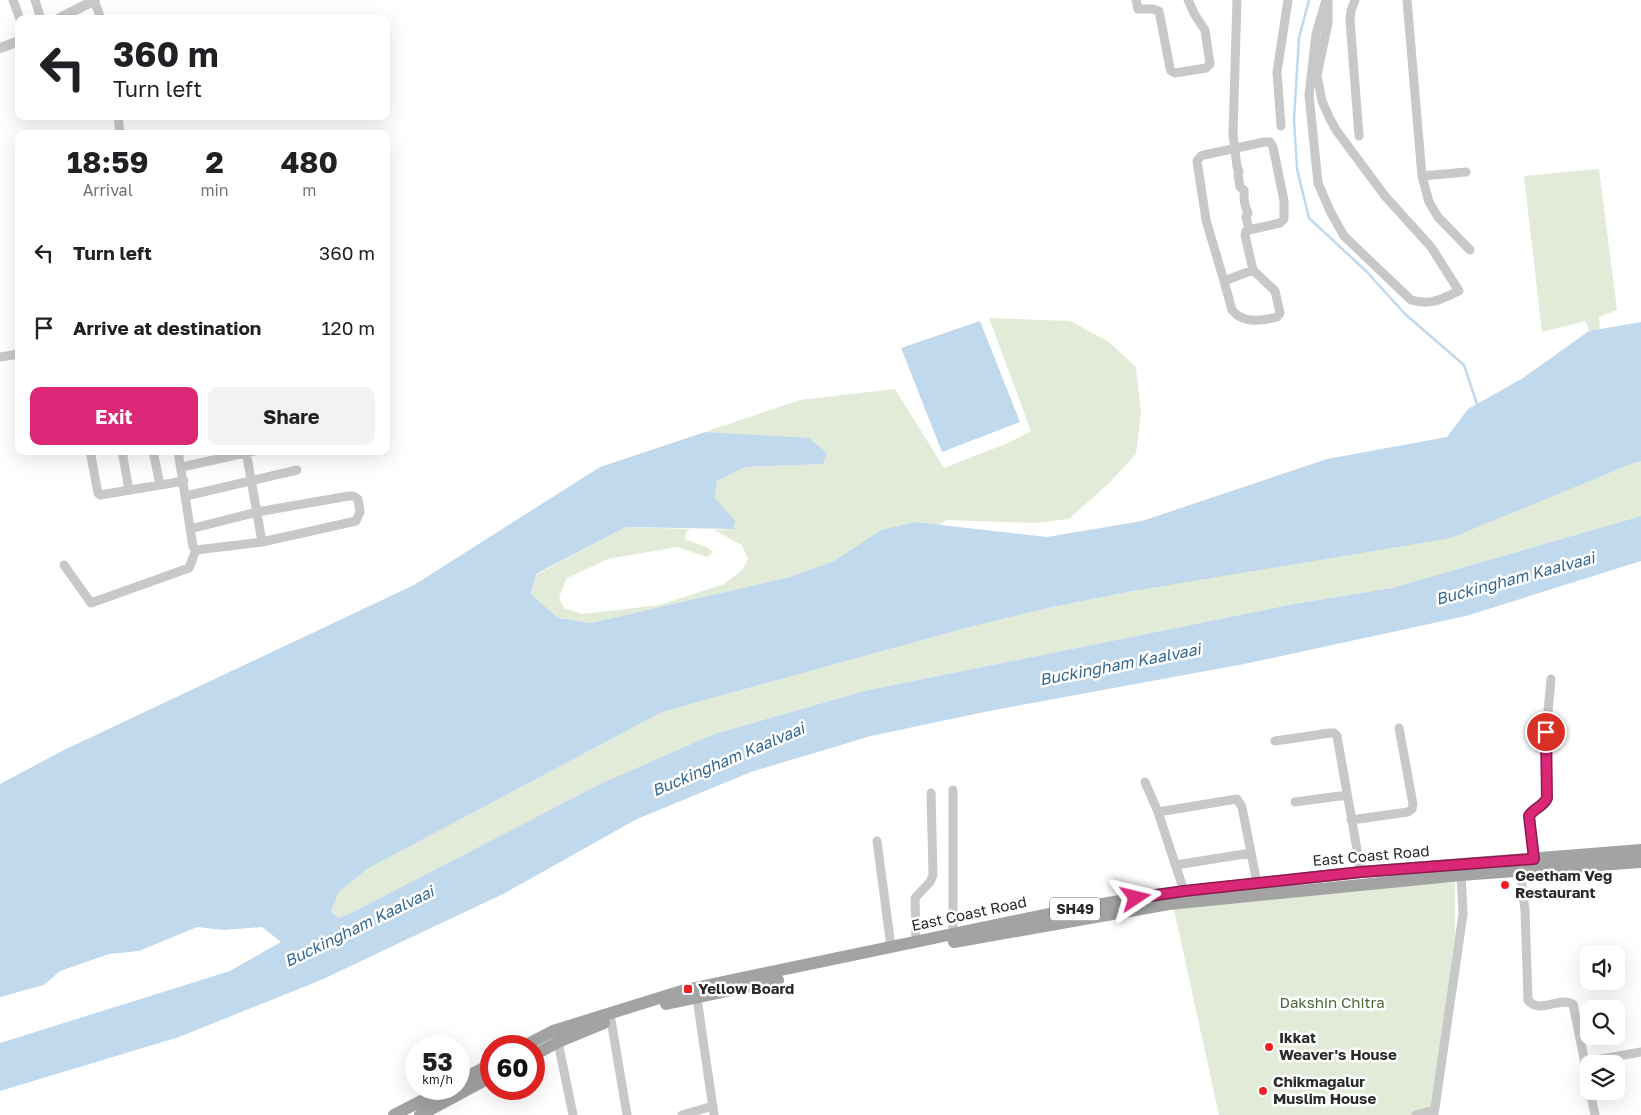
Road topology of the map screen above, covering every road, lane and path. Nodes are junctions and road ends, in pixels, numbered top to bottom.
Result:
1 (12, 0) edge
2 (35, 0) edge
3 (94, 0) edge
4 (1136, 0) edge
5 (1188, 0) edge
6 (1237, 0) edge
7 (1288, 0) edge
8 (1327, 0) edge
9 (1355, 0) edge
10 (1407, 0) edge
11 (18, 15) edge
12 (40, 15) edge
13 (66, 15) edge
14 (100, 15) edge
15 (15, 42) edge
16 (0, 48) edge
17 (1281, 126) dead end
18 (1359, 136) dead end
19 (1233, 149) junction
20 (1466, 172) dead end
21 (1422, 176) junction
22 (1247, 232) junction
23 (1470, 250) dead end
24 (1253, 270) junction
25 (1224, 281) junction
26 (15, 355) edge
27 (0, 357) edge
28 (91, 455) edge
29 (123, 455) edge
30 (154, 455) edge
31 (179, 455) edge
32 (236, 455) edge
33 (249, 455) edge
34 (182, 467) junction
35 (297, 470) dead end
36 (184, 481) junction
37 (250, 481) junction
38 (160, 484) junction
39 (130, 490) junction
40 (186, 496) junction
41 (257, 512) junction
42 (190, 530) junction
43 (262, 542) junction
44 (196, 550) junction
45 (64, 565) dead end
46 (1550, 679) dead end
47 (1399, 728) dead end
48 (1275, 741) dead end
49 (1145, 782) dead end
50 (953, 790) dead end
51 (931, 793) dead end
52 (1347, 795) junction
53 (1295, 802) dead end
54 (1158, 812) junction
55 (1351, 820) junction
56 (876, 841) dead end
57 (1641, 850) edge
58 (1251, 853) junction
59 (1534, 859) junction
60 (1641, 862) edge
61 (1176, 865) junction
62 (1520, 871) junction
63 (1361, 872) junction
64 (1460, 875) junction
65 (1257, 883) junction
66 (1184, 891) junction
67 (1168, 898) junction
68 (953, 934) junction
69 (916, 942) junction
70 (891, 947) junction
71 (697, 998) junction
72 (612, 1020) junction
73 (545, 1035) edge
74 (558, 1042) junction
75 (545, 1049) edge
76 (1641, 1052) edge
77 (1584, 1055) edge
78 (1624, 1055) edge
79 (480, 1083) edge
80 (423, 1100) edge
81 (1592, 1100) edge
82 (713, 1111) edge
83 (1434, 1113) edge
84 (394, 1115) edge
85 (420, 1115) edge
86 (573, 1115) edge
87 (627, 1115) edge
88 (682, 1115) edge
89 (1416, 1115) edge
90 (1595, 1115) edge

1 - 11 street
2 - 12 street
3 - 13 street
3 - 14 street
4 - 5 street
6 - 19 street
7 - 17 street
8 - 8 street
9 - 18 street
10 - 21 street
15 - 16 street
19 - 22 street
19 - 22 street
19 - 25 street
20 - 21 street
21 - 23 street
22 - 24 street
24 - 25 street
24 - 25 street
26 - 27 street
28 - 39 street
29 - 39 street
30 - 38 street
31 - 34 street
32 - 34 street
33 - 37 street
34 - 36 street
35 - 37 street
36 - 38 street
36 - 40 street
37 - 40 street
37 - 41 street
38 - 39 street
40 - 42 street
41 - 42 street
41 - 43 street
41 - 43 street
42 - 44 street
43 - 44 street
44 - 45 street
46 - 59 street
47 - 55 street
48 - 52 street
49 - 54 street
50 - 68 street
51 - 69 street
52 - 53 street
52 - 55 street
54 - 58 street
54 - 61 street
55 - 63 street
56 - 70 street
57 - 59 main road, East Coast Road / SH49
58 - 61 street
58 - 65 street
59 - 63 main road, East Coast Road / SH49
60 - 62 main road, East Coast Road / SH49
61 - 66 street
62 - 64 main road, East Coast Road / SH49
62 - 77 street
63 - 65 main road, East Coast Road / SH49
64 - 67 main road, East Coast Road / SH49
64 - 83 street
65 - 66 main road, East Coast Road / SH49
66 - 67 main road, East Coast Road / SH49
67 - 68 main road, East Coast Road / SH49
67 - 71 main road, East Coast Road / SH49
68 - 69 main road, East Coast Road / SH49
69 - 70 main road, East Coast Road / SH49
70 - 73 main road, East Coast Road / SH49
71 - 72 main road, East Coast Road / SH49
71 - 82 street
72 - 74 main road, East Coast Road / SH49
72 - 87 street
74 - 75 main road, East Coast Road / SH49
74 - 86 street
76 - 78 street
79 - 85 main road
80 - 84 main road
81 - 90 street
82 - 88 street
83 - 89 street

